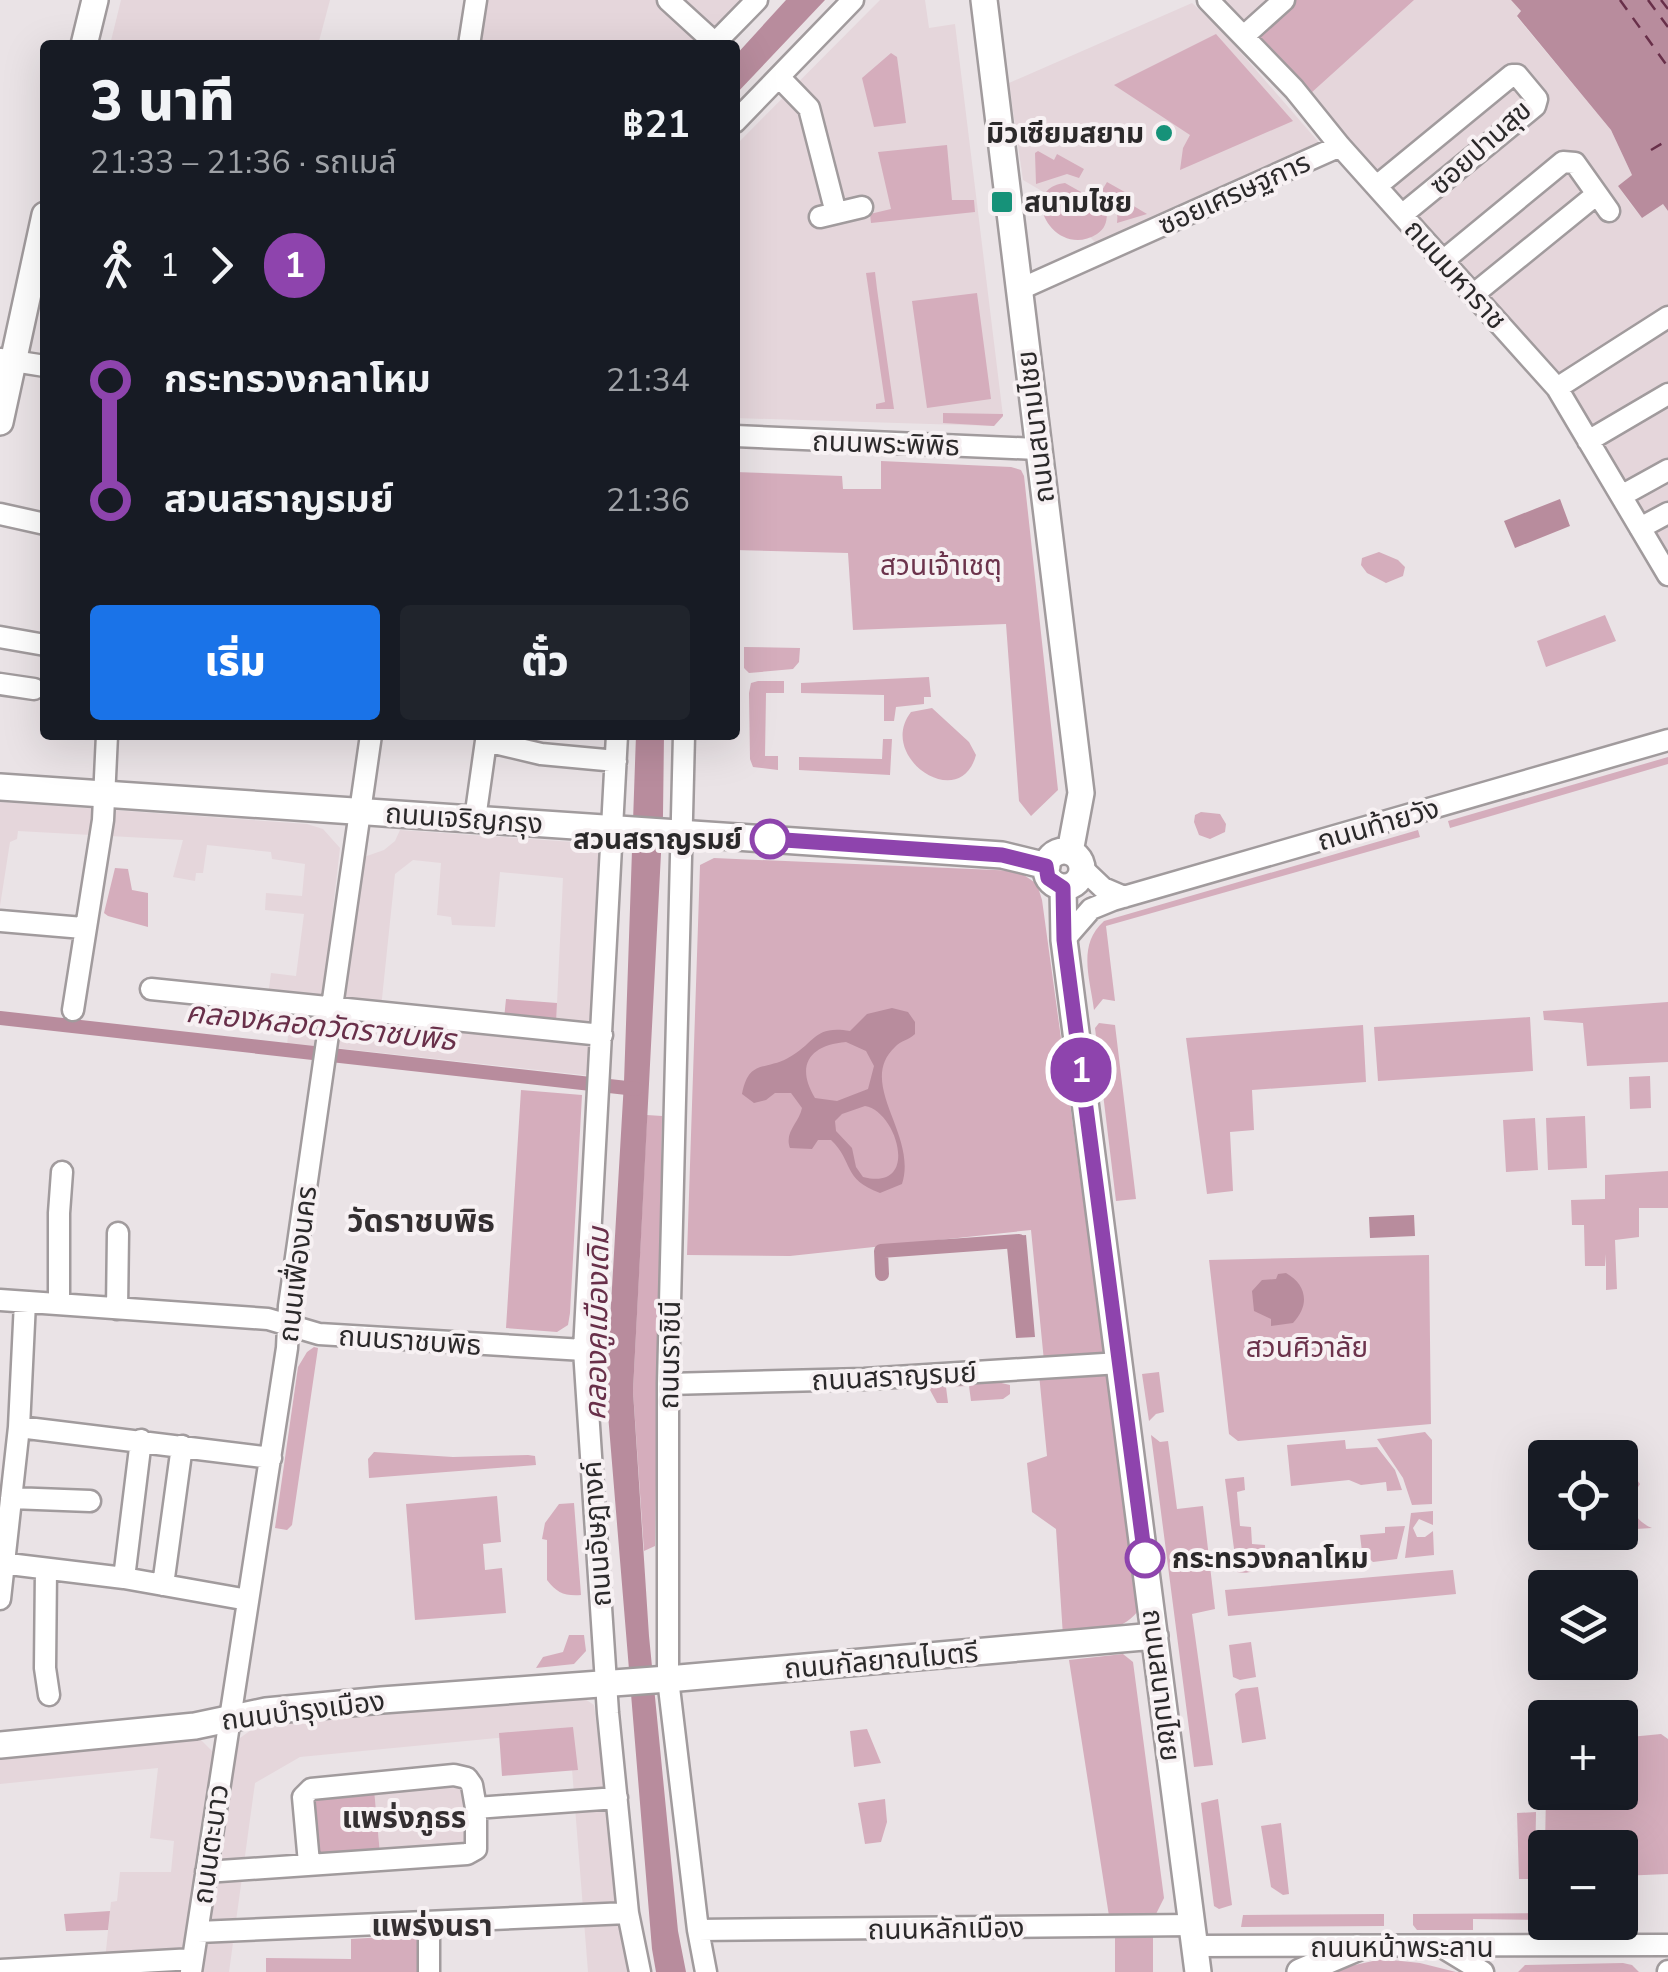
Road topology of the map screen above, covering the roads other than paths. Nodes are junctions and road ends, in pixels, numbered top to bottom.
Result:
1 (95, 0) edge
2 (476, 0) edge
3 (668, 0) edge
4 (757, 0) edge
5 (853, 0) edge
6 (984, 0) edge
7 (1208, 0) edge
8 (1284, 0) edge
9 (1244, 36) junction
10 (85, 40) edge
11 (471, 40) edge
12 (710, 40) edge
13 (718, 40) edge
14 (780, 77) junction
15 (740, 117) edge
16 (1340, 146) junction
17 (1378, 185) junction
18 (862, 207) dead end
19 (1403, 214) junction
20 (40, 234) edge
21 (1444, 260) junction
22 (1018, 290) junction
23 (1474, 294) junction
24 (1668, 318) edge
25 (6, 361) edge
26 (40, 365) edge
27 (1557, 388) junction
28 (1668, 394) edge
29 (0, 422) edge
30 (740, 436) edge
31 (1588, 441) junction
32 (1037, 448) junction
33 (1668, 470) edge
34 (1621, 496) junction
35 (1668, 513) edge
36 (0, 514) edge
37 (40, 523) edge
38 (1640, 528) junction
39 (1668, 575) edge
40 (0, 636) edge
41 (40, 644) edge
42 (0, 684) edge
43 (34, 689) dead end
44 (107, 740) edge
45 (370, 740) edge
46 (617, 740) edge
47 (683, 740) edge
48 (1668, 740) edge
49 (616, 761) junction
50 (0, 787) edge
51 (103, 794) junction
52 (360, 811) junction
53 (475, 819) junction
54 (620, 829) junction
55 (674, 833) junction
56 (1046, 866) junction
57 (1081, 866) junction
58 (1063, 888) junction
59 (1124, 896) junction
60 (0, 921) edge
61 (84, 928) junction
62 (1064, 940) junction
63 (151, 989) dead end
64 (73, 1010) dead end
65 (332, 1010) junction
66 (602, 1035) junction
67 (62, 1172) dead end
68 (118, 1233) dead end
69 (0, 1300) edge
70 (25, 1302) junction
71 (59, 1304) junction
72 (117, 1309) junction
73 (290, 1324) junction
74 (584, 1350) junction
75 (1120, 1362) junction
76 (668, 1384) junction
77 (19, 1427) junction
78 (141, 1440) junction
79 (182, 1446) junction
80 (271, 1458) junction
81 (11, 1498) junction
82 (90, 1501) dead end
83 (2, 1563) edge
84 (46, 1568) junction
85 (124, 1578) junction
86 (163, 1585) junction
87 (0, 1599) edge
88 (248, 1600) junction
89 (1156, 1636) junction
90 (664, 1679) junction
91 (613, 1681) junction
92 (49, 1695) dead end
93 (230, 1716) junction
94 (0, 1745) edge
95 (617, 1798) junction
96 (476, 1808) junction
97 (309, 1863) junction
98 (206, 1872) junction
99 (628, 1913) junction
100 (429, 1924) junction
101 (698, 1930) junction
102 (198, 1932) junction
103 (1194, 1935) junction
104 (1668, 1945) edge
105 (1441, 1947) junction
106 (1357, 1948) junction
107 (192, 1966) edge
108 (0, 1970) edge
109 (430, 1972) edge
110 (640, 1972) edge
111 (706, 1972) edge
112 (1198, 1972) edge
113 (1300, 1972) edge
114 (1484, 1972) edge

1 - 10 main road
2 - 11 street
3 - 12 street
4 - 13 street
5 - 14 street
6 - 22 main road, ถนนสนามไชย
7 - 9 street, ถนนมหาราช
8 - 9 street
9 - 16 street, ถนนมหาราช
14 - 15 street
14 - 18 street
16 - 17 street, ถนนมหาราช
16 - 22 street, ซอยเศรษฐการ
17 - 19 street, ถนนมหาราช
17 - 19 street, ซอยปานสุข
19 - 21 street, ถนนมหาราช
20 - 25 main road
21 - 23 street, ถนนมหาราช
21 - 23 street
22 - 32 main road, ถนนสนามไชย
23 - 27 street, ถนนมหาราช
24 - 27 street
25 - 26 street
25 - 29 main road
27 - 31 street, ถนนมหาราช
28 - 31 street
30 - 32 street, ถนนพระพิพิธ
31 - 34 street, ถนนมหาราช
32 - 57 main road, ถนนสนามไชย
33 - 34 street
34 - 38 street, ถนนมหาราช
35 - 38 street
36 - 37 street
38 - 39 street, ถนนมหาราช
40 - 41 street
42 - 43 street
44 - 51 street
45 - 52 street, ถนนเฟื่องนคร
46 - 49 street, ถนนอัษฎางค์
47 - 55 street, ถนนราชินี
48 - 59 street, ถนนท้ายวัง
49 - 53 street
49 - 54 street, ถนนอัษฎางค์
50 - 51 main road, ถนนเจริญกรุง
51 - 52 main road, ถนนเจริญกรุง
51 - 61 street
52 - 53 main road, ถนนเจริญกรุง
52 - 65 street, ถนนเฟื่องนคร
53 - 54 main road, ถนนเจริญกรุง
54 - 55 main road, ถนนเจริญกรุง
54 - 66 street, ถนนอัษฎางค์
55 - 56 main road, ถนนเจริญกรุง
55 - 76 street, ถนนราชินี
56 - 57 main road
56 - 58 main road
57 - 58 main road
57 - 59 street
58 - 62 main road, ถนนสนามไชย
59 - 62 street, ถนนท้ายวัง
60 - 61 street
61 - 64 street
62 - 75 main road, ถนนสนามไชย
63 - 65 street
65 - 66 street
65 - 73 street, ถนนเฟื่องนคร
66 - 74 street, ถนนอัษฎางค์
67 - 71 street
68 - 72 street
69 - 70 street, ถนนราชบพิธ
70 - 71 street, ถนนราชบพิธ
70 - 77 street
71 - 72 street, ถนนราชบพิธ
72 - 73 street, ถนนราชบพิธ
73 - 74 street, ถนนราชบพิธ
73 - 80 street, ถนนเฟื่องนคร
74 - 91 street, ถนนอัษฎางค์
75 - 76 street, ถนนสราญรมย์
75 - 89 main road, ถนนสนามไชย
76 - 90 street, ถนนราชินี
77 - 78 street
77 - 81 street
78 - 79 street
78 - 85 street
79 - 80 street
79 - 86 street
80 - 88 street, ถนนเฟื่องนคร
81 - 82 street
81 - 83 street
83 - 84 street
83 - 87 street
84 - 85 street
84 - 92 street
85 - 86 street
86 - 88 street
88 - 93 street, ถนนเฟื่องนคร
89 - 90 main road, ถนนกัลยาณไมตรี
89 - 103 main road, ถนนสนามไชย
90 - 91 main road, ถนนกัลยาณไมตรี
90 - 101 street, ถนนราชินี
91 - 93 main road, ถนนบำรุงเมือง
91 - 95 street, ถนนอัษฎางค์
93 - 94 main road, ถนนบำรุงเมือง
93 - 98 street, ถนนตะนาว
95 - 96 street
95 - 99 street, ถนนอัษฎางค์
96 - 97 street
96 - 97 street
97 - 98 street
98 - 102 street, ถนนตะนาว
99 - 100 street
99 - 110 street, ถนนอัษฎางค์
100 - 102 street
100 - 109 street
101 - 103 street, ถนนหลักเมือง
101 - 111 street, ถนนราชินี
102 - 107 street, ถนนตะนาว
103 - 106 street, ถนนหน้าพระลาน
103 - 112 main road, ถนนสนามไชย
104 - 105 street, ถนนหน้าพระลาน
105 - 106 street, ถนนหน้าพระลาน
105 - 114 street
106 - 113 main road
107 - 108 street

